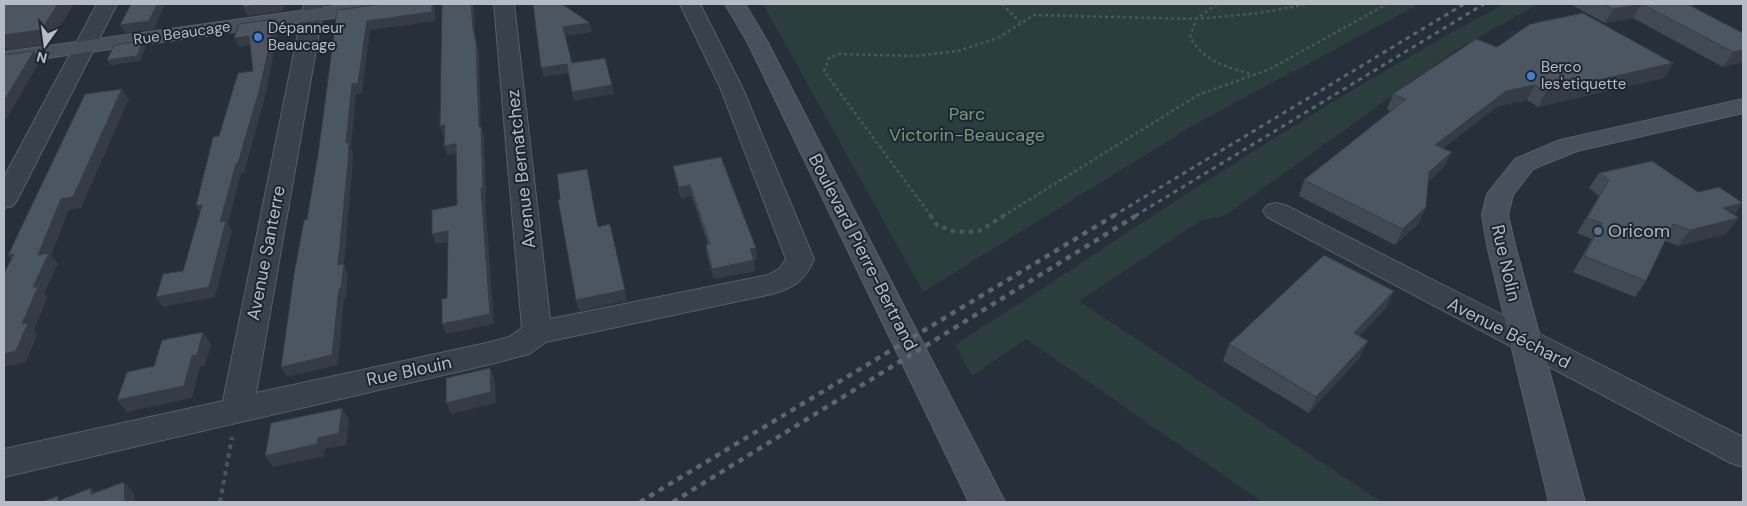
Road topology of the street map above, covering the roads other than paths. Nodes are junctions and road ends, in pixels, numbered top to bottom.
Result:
1 (107, 4) edge
2 (390, 4) edge
3 (504, 4) edge
4 (690, 4) edge
5 (735, 4) edge
6 (312, 10) edge
7 (84, 47) junction
8 (4, 58) edge
9 (1743, 106) edge
10 (4, 200) edge
11 (1276, 211) dead end
12 (537, 333) junction
13 (1524, 340) junction
14 (237, 409) junction
15 (1743, 453) edge
16 (4, 463) edge
17 (987, 502) edge
18 (1567, 502) edge

1 - 7 street
2 - 6 street, Rue Beaucage
3 - 12 street, Avenue Bernatchez
4 - 12 street, Rue Blouin
5 - 17 street, Boulevard Pierre-Bertrand
6 - 7 street, Rue Beaucage
6 - 14 street, Avenue Santerre
7 - 8 street, Rue Beaucage
7 - 10 street
9 - 13 street, Rue Nolin
11 - 13 street, Avenue Béchard
12 - 14 street, Rue Blouin
13 - 15 street, Avenue Béchard
13 - 18 street, Rue Nolin
14 - 16 street, Rue Blouin

